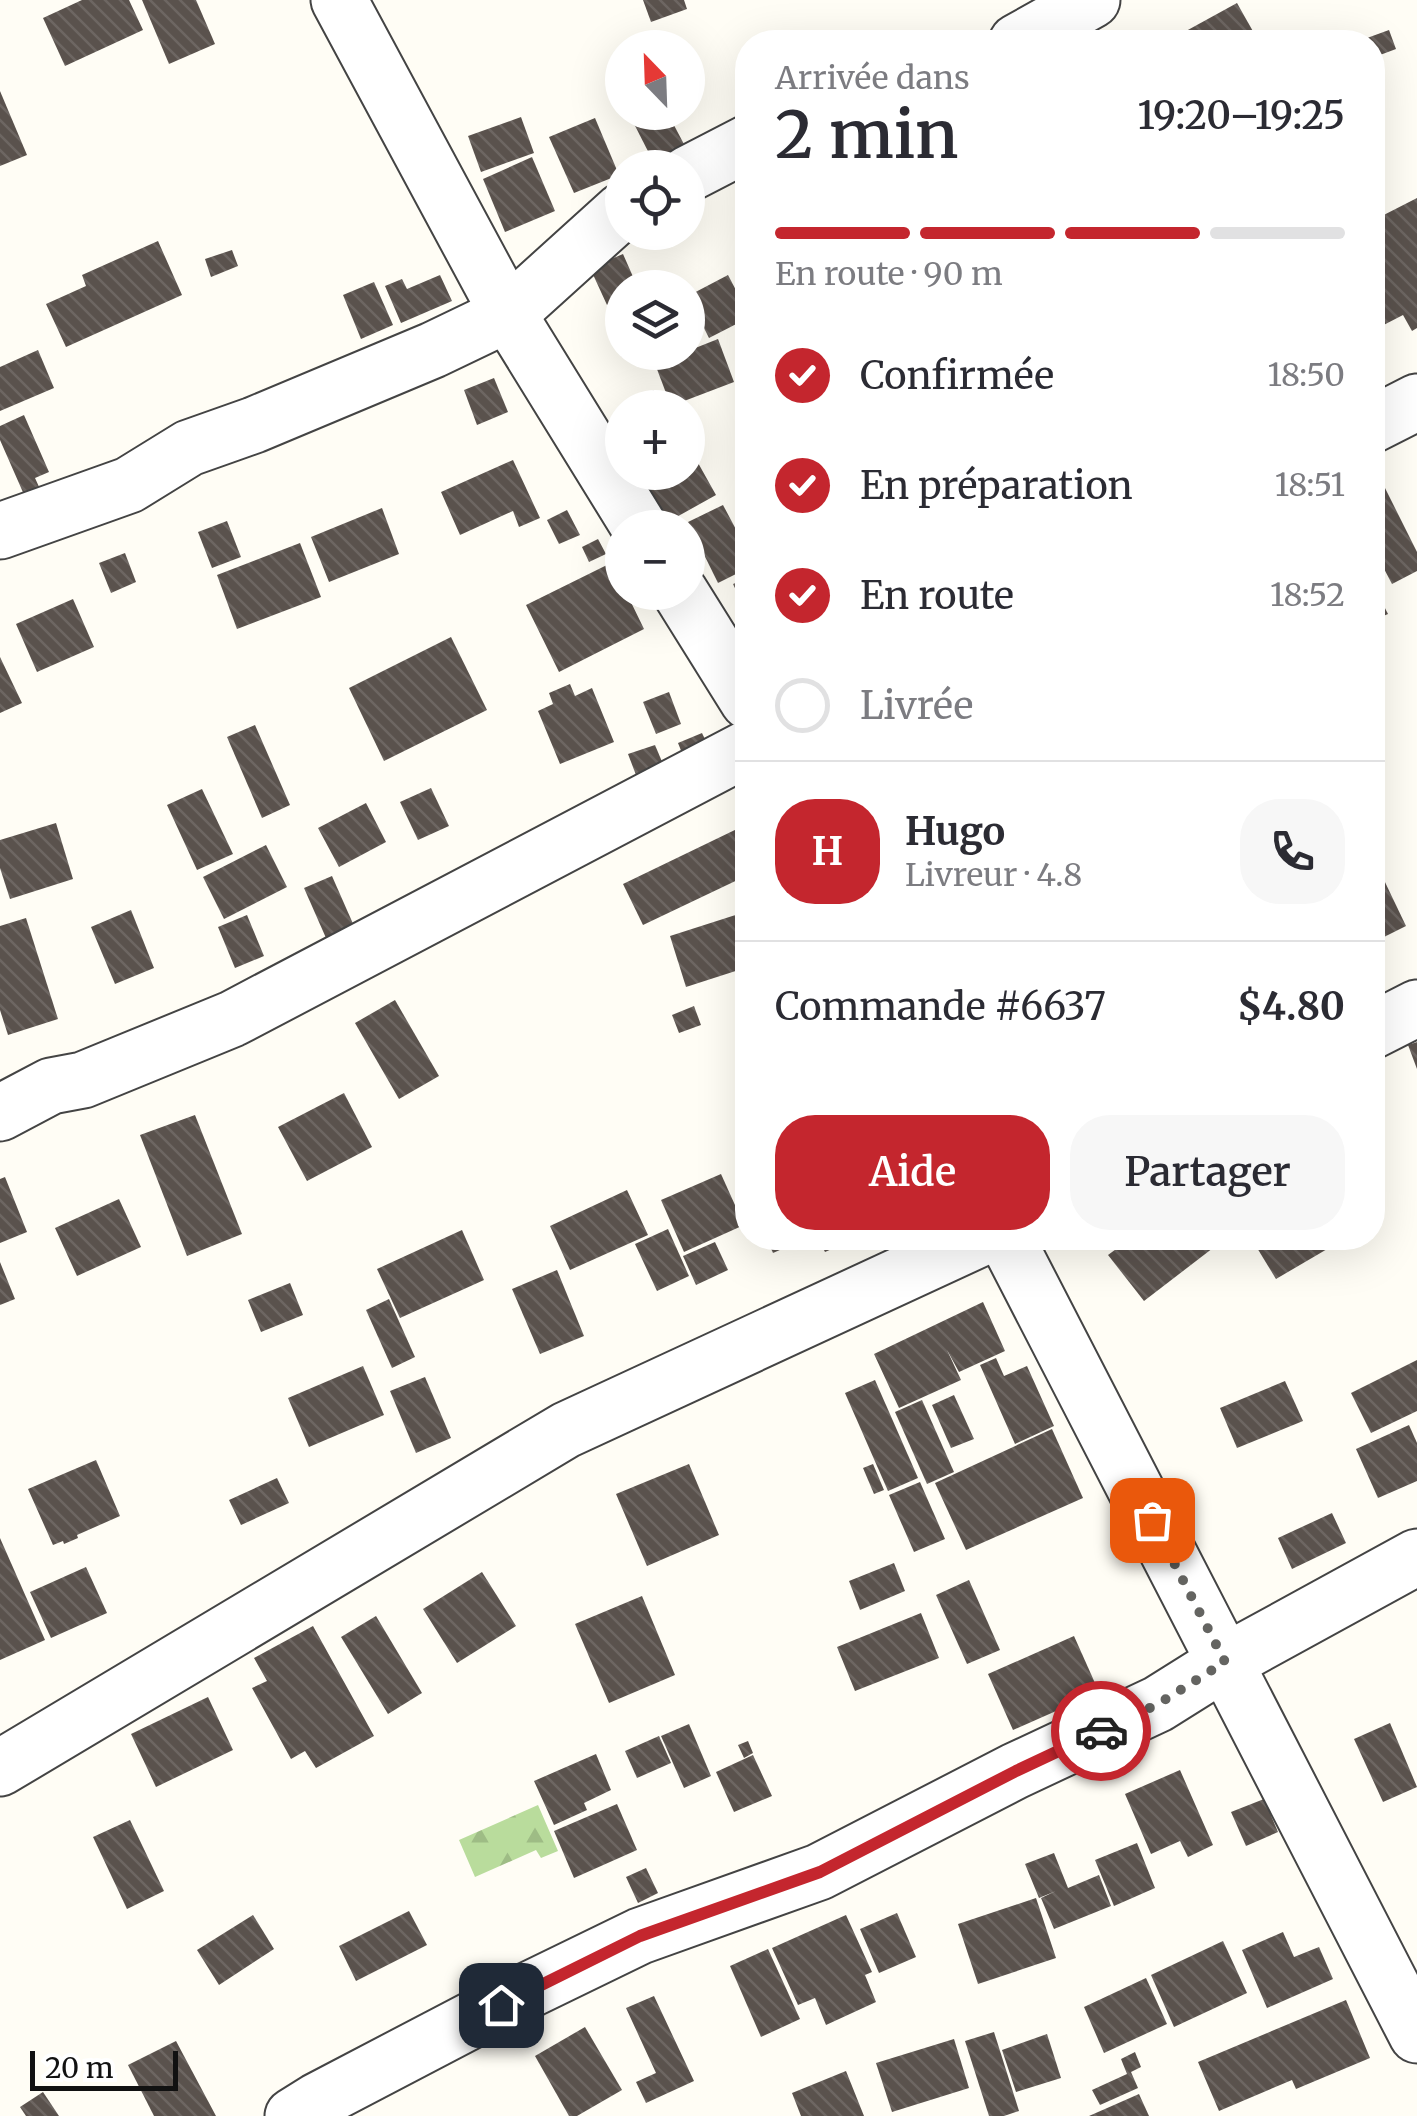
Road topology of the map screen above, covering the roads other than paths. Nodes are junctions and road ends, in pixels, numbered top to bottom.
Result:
1 (340, 0) edge
2 (1092, 0) edge
3 (1038, 30) edge
4 (735, 150) edge
5 (705, 165) edge
6 (605, 226) edge
7 (508, 314) junction
8 (1417, 402) edge
9 (1385, 418) edge
10 (629, 510) edge
11 (0, 531) edge
12 (691, 610) edge
13 (735, 680) edge
14 (735, 755) edge
15 (1417, 1008) edge
16 (1385, 1025) edge
17 (0, 1112) edge
18 (956, 1250) edge
19 (1012, 1250) edge
20 (1417, 1556) edge
21 (1225, 1662) junction
22 (0, 1768) edge
23 (1417, 2035) edge
24 (293, 2116) edge

1 - 7 street
2 - 3 street
4 - 5 street
6 - 7 street
7 - 10 street
7 - 11 street
8 - 9 street
12 - 13 street
14 - 17 street
15 - 16 street
18 - 22 street
19 - 21 street
20 - 21 street
21 - 23 street
21 - 24 street

